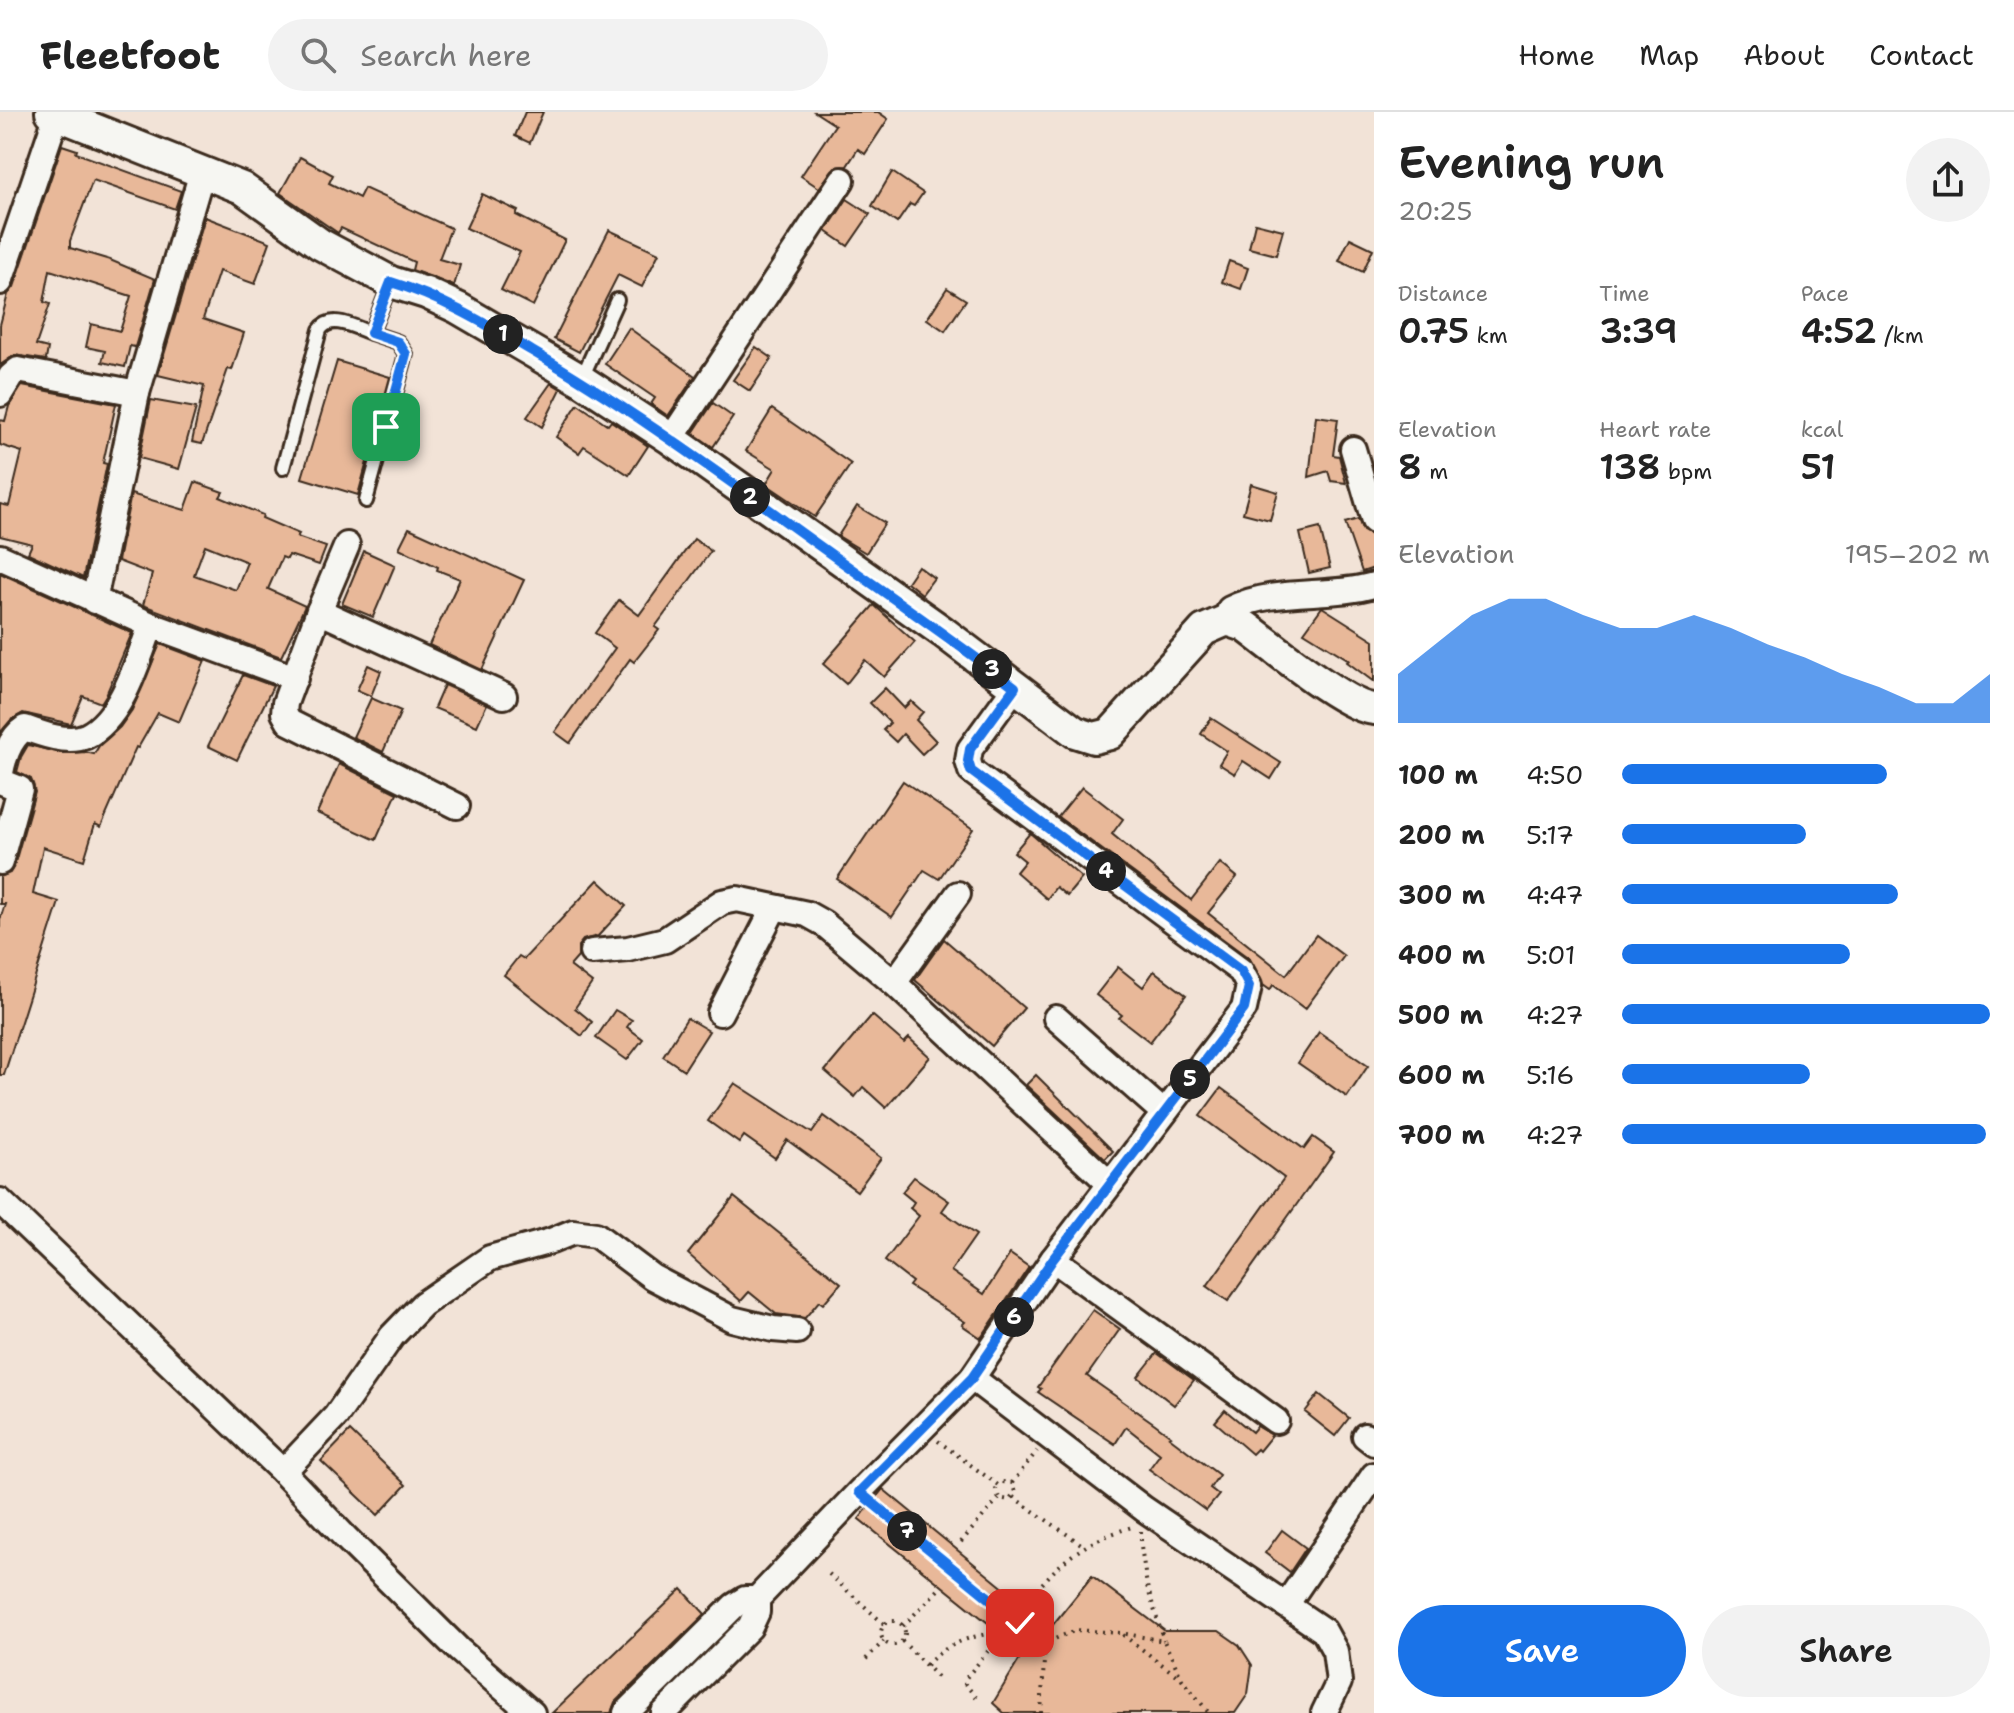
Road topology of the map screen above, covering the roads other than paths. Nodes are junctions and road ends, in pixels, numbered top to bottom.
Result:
1 (54, 113) edge
2 (202, 172) junction
3 (842, 180) dead end
4 (0, 282) edge
5 (391, 282) junction
6 (617, 300) dead end
7 (371, 333) junction
8 (581, 380) junction
9 (137, 393) junction
10 (0, 394) edge
11 (671, 439) junction
12 (1353, 449) dead end
13 (283, 468) dead end
14 (366, 501) dead end
15 (1374, 521) edge
16 (347, 545) dead end
17 (0, 557) edge
18 (1374, 585) edge
19 (94, 601) junction
20 (319, 611) junction
21 (1227, 620) junction
22 (151, 625) junction
23 (295, 678) junction
24 (1015, 687) junction
25 (504, 696) dead end
26 (1374, 709) edge
27 (0, 780) edge
28 (457, 806) dead end
29 (0, 862) edge
30 (958, 894) dead end
31 (774, 908) junction
32 (592, 952) dead end
33 (894, 983) junction
34 (720, 1013) dead end
35 (1056, 1018) dead end
36 (1164, 1113) junction
37 (1110, 1184) junction
38 (0, 1201) edge
39 (1053, 1259) junction
40 (797, 1331) dead end
41 (972, 1378) junction
42 (1276, 1421) dead end
43 (283, 1472) junction
44 (1374, 1475) edge
45 (757, 1599) junction
46 (1286, 1605) junction
47 (532, 1713) edge
48 (626, 1713) edge
49 (664, 1713) edge
50 (1324, 1713) edge

1 - 2 street
1 - 4 street
2 - 5 street
2 - 9 street
3 - 11 street
5 - 7 lane
5 - 8 street
6 - 8 lane
7 - 13 lane
7 - 14 lane
8 - 11 street
9 - 10 street
9 - 19 street
11 - 24 street
12 - 15 street
16 - 20 street
17 - 19 street
18 - 21 street
19 - 22 street
20 - 23 street
20 - 25 street
21 - 24 street
21 - 26 street
22 - 23 street
22 - 27 street
23 - 28 street
24 - 36 street
27 - 29 street
30 - 33 street
31 - 32 street
31 - 33 street
31 - 34 street
33 - 37 street
35 - 36 street
36 - 37 street
37 - 39 street
38 - 43 street
39 - 41 street
39 - 42 street
40 - 43 street
41 - 45 street
41 - 46 street
43 - 47 street
44 - 46 street
45 - 48 street
45 - 49 street
46 - 50 street

